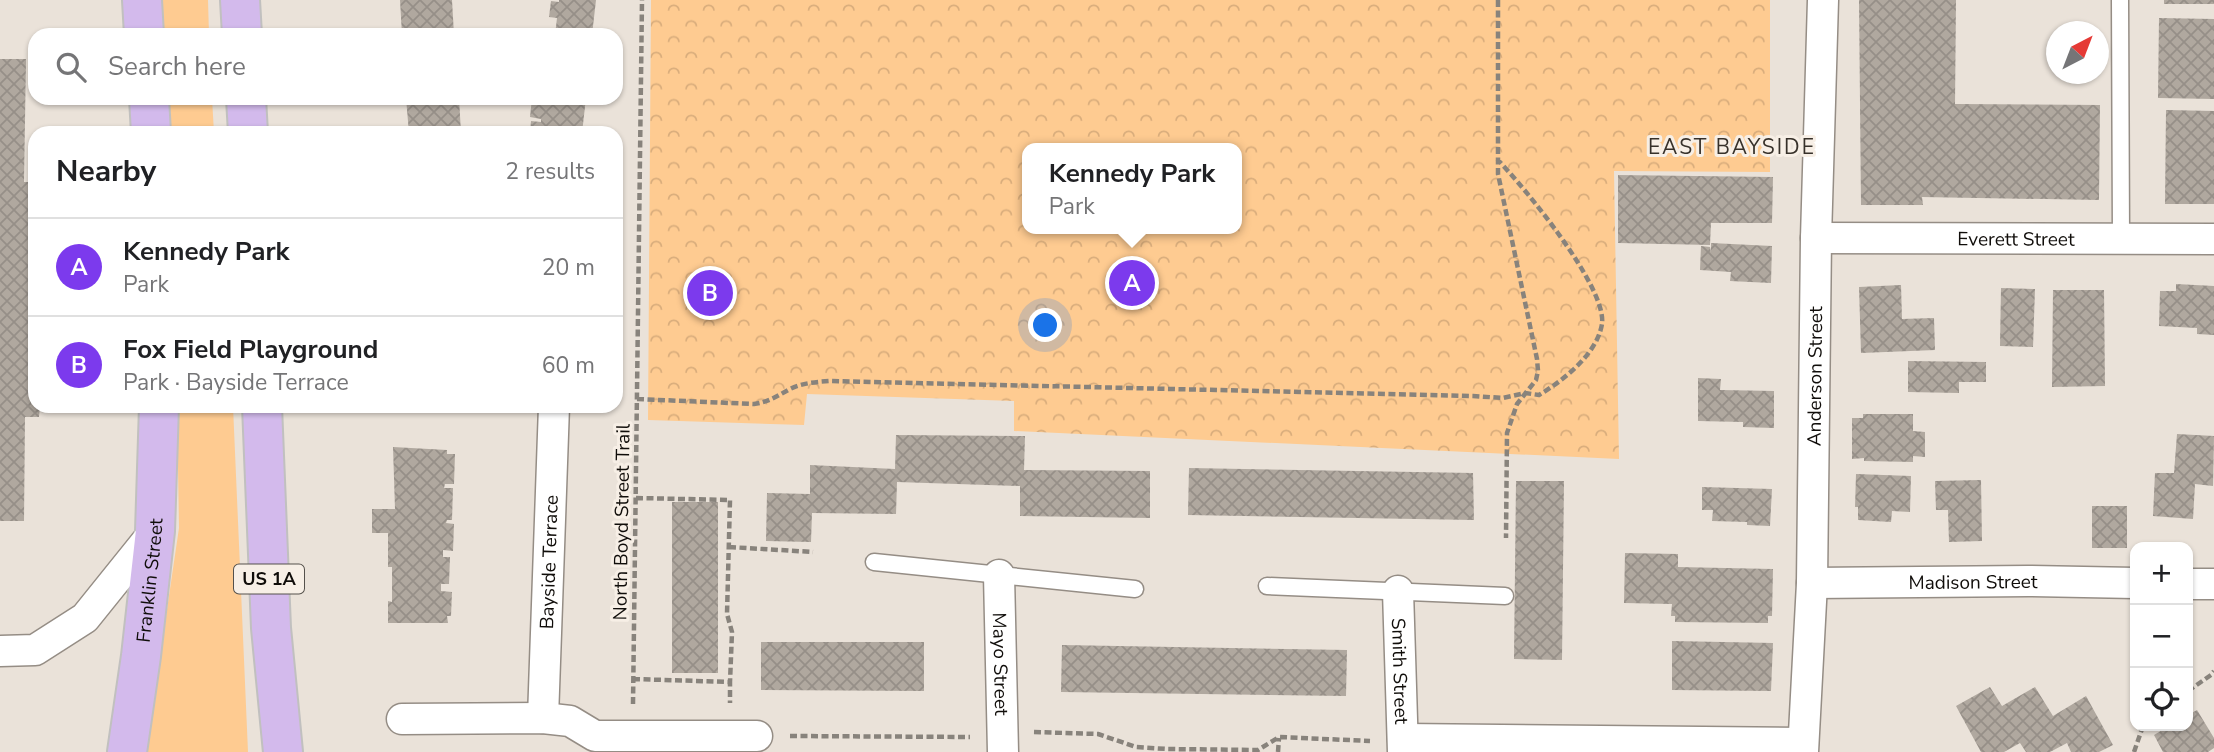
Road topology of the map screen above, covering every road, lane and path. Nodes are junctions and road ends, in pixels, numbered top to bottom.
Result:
1 (142, 0) edge
2 (240, 0) edge
3 (642, 0) edge
4 (1498, 0) edge
5 (1823, 0) edge
6 (2120, 0) edge
7 (144, 28) edge
8 (242, 28) edge
9 (149, 105) edge
10 (246, 105) edge
11 (151, 126) edge
12 (248, 126) edge
13 (1497, 159) junction
14 (1816, 237) junction
15 (2120, 239) junction
16 (2214, 239) edge
17 (1525, 393) junction
18 (637, 399) junction
19 (159, 413) edge
20 (262, 413) edge
21 (554, 413) edge
22 (636, 498) junction
23 (155, 531) junction
24 (1506, 538) dead end
25 (729, 547) junction
26 (813, 552) dead end
27 (874, 562) dead end
28 (999, 575) junction
29 (1812, 583) junction
30 (2130, 583) edge
31 (2193, 584) edge
32 (2214, 584) edge
33 (1268, 586) dead end
34 (1135, 589) dead end
35 (1398, 591) junction
36 (1505, 596) dead end
37 (0, 651) edge
38 (2214, 671) edge
39 (633, 679) junction
40 (730, 682) junction
41 (2193, 688) edge
42 (633, 709) dead end
43 (543, 718) junction
44 (402, 719) dead end
45 (2141, 731) edge
46 (1034, 732) dead end
47 (757, 736) junction
48 (971, 737) dead end
49 (1279, 737) junction
50 (596, 744) edge
51 (1394, 744) edge
52 (1803, 747) edge
53 (127, 752) edge
54 (283, 752) edge
55 (1003, 752) edge
56 (1278, 752) edge
57 (2134, 752) edge

1 - 7 main road
2 - 8 main road
3 - 18 path, North Boyd Street Trail
4 - 13 path
5 - 14 street, Anderson Street
6 - 15 lane
9 - 11 main road
10 - 12 main road
13 - 17 path
13 - 17 path
14 - 15 street, Everett Street
14 - 29 street, Anderson Street
15 - 16 street, Everett Street
17 - 18 path
17 - 24 path
18 - 22 path, North Boyd Street Trail
19 - 23 main road, Franklin Street
20 - 54 main road, US 1A
21 - 43 street, Bayside Terrace
22 - 25 path
22 - 39 path, North Boyd Street Trail
23 - 37 street
23 - 53 main road, Franklin Street
25 - 26 path
25 - 40 path
27 - 28 lane
28 - 34 lane
28 - 55 street, Mayo Street
29 - 30 street, Madison Street
29 - 52 street, Anderson Street
31 - 32 street
33 - 35 lane
35 - 36 lane
35 - 51 street, Smith Street
38 - 41 path
39 - 40 path
39 - 42 path, North Boyd Street Trail
40 - 47 path
43 - 44 street
43 - 50 street
45 - 57 path
46 - 49 path
47 - 48 path
47 - 50 street
49 - 51 path
49 - 56 path
51 - 52 street

